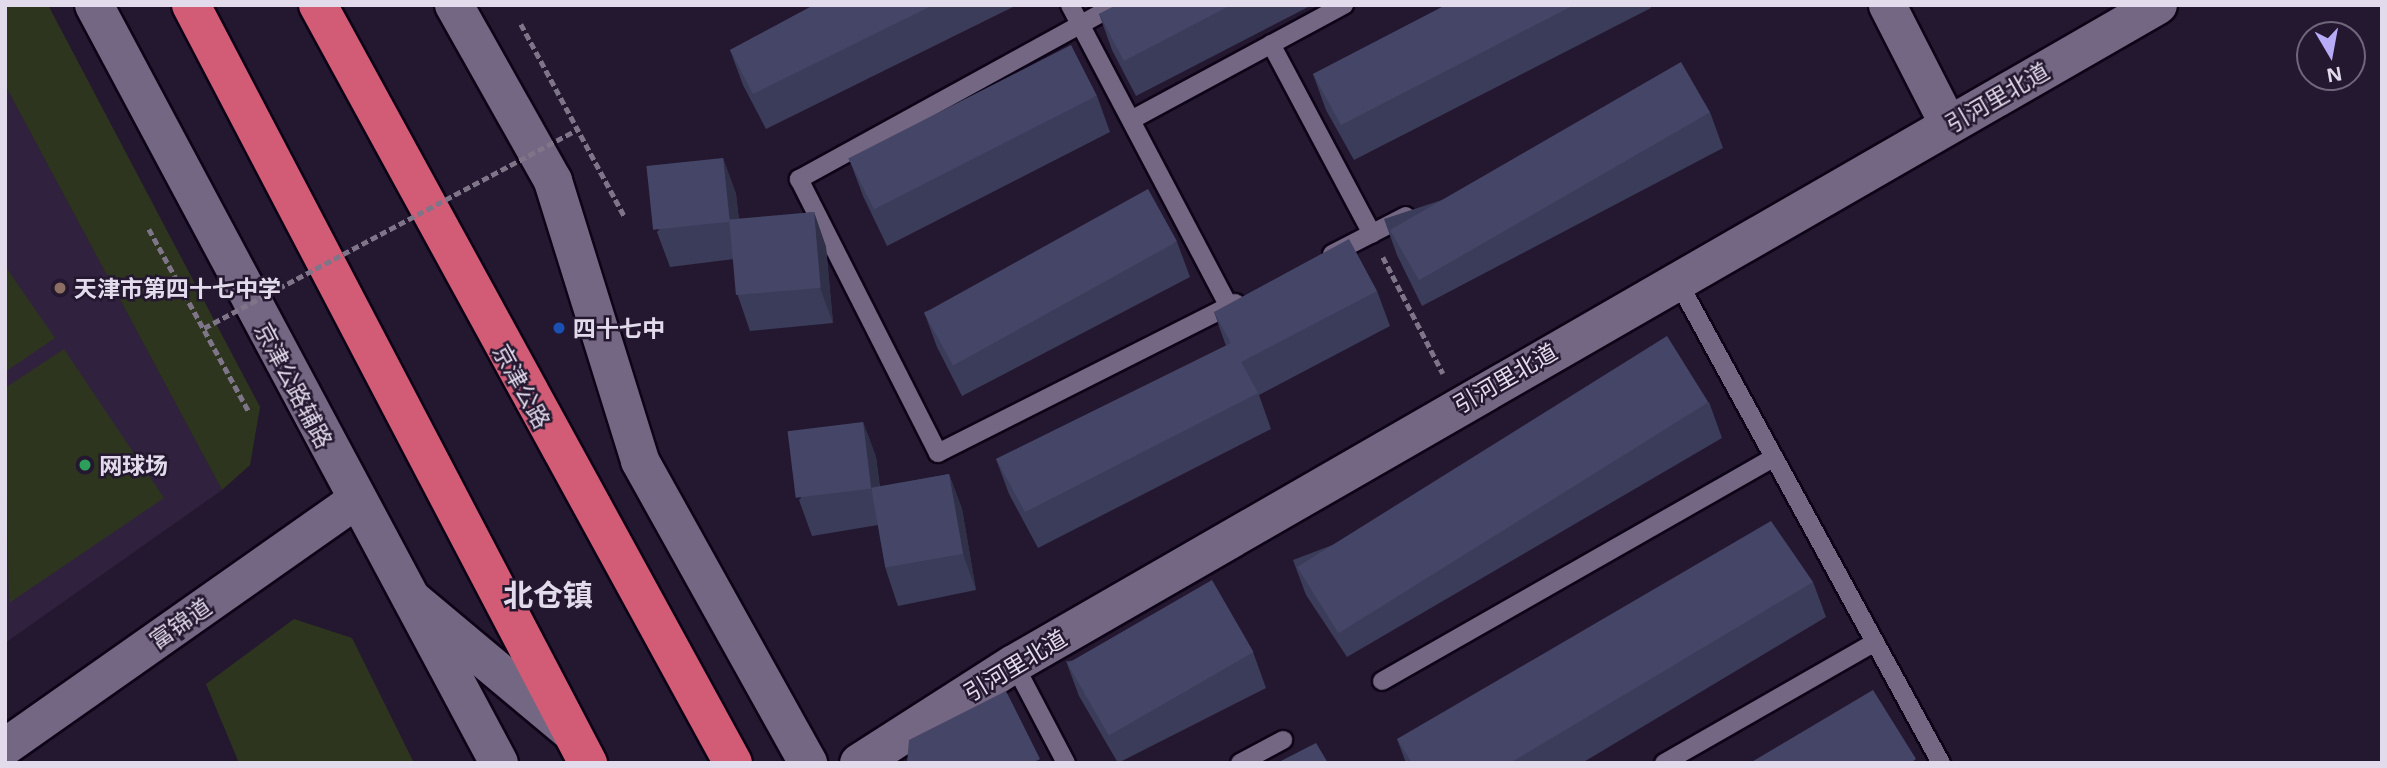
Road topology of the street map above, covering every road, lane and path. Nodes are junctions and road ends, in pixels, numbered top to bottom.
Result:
1 (94, 5) edge
2 (191, 5) edge
3 (318, 5) edge
4 (454, 5) edge
5 (1070, 5) edge
6 (1116, 5) edge
7 (1344, 5) edge
8 (1887, 5) edge
9 (2158, 5) edge
10 (521, 24) dead end
11 (1081, 24) junction
12 (1271, 44) junction
13 (1133, 120) junction
14 (1948, 124) junction
15 (577, 130) junction
16 (1421, 208) edge
17 (625, 217) dead end
18 (149, 229) dead end
19 (1372, 234) junction
20 (1312, 264) edge
21 (1676, 278) junction
22 (1253, 294) edge
23 (1229, 306) junction
24 (204, 328) junction
25 (1459, 405) junction
26 (249, 412) dead end
27 (1774, 457) junction
28 (355, 500) junction
29 (409, 597) junction
30 (1875, 642) junction
31 (1014, 664) junction
32 (1382, 681) dead end
33 (1283, 740) dead end
34 (5, 746) edge
35 (579, 748) edge
36 (499, 763) edge
37 (733, 763) edge
38 (808, 763) edge
39 (859, 763) edge
40 (1066, 763) edge
41 (1240, 763) edge
42 (1664, 763) edge
43 (1941, 763) edge

1 - 28 street, 京津公路辅路
2 - 35 highway
3 - 37 highway, 京津公路
4 - 38 street
5 - 11 lane
6 - 11 lane
7 - 12 lane
8 - 14 street
9 - 14 street, 引河里北道
10 - 15 path
11 - 13 lane
11 - 23 lane
12 - 13 lane
12 - 19 lane
13 - 23 lane
14 - 21 street, 引河里北道
15 - 17 path
15 - 24 path, bridge
16 - 19 lane
18 - 24 path
19 - 20 lane
19 - 25 path
21 - 25 street, 引河里北道
21 - 27 lane
22 - 23 lane
24 - 26 path
25 - 31 street, 引河里北道
27 - 30 lane
27 - 32 lane
28 - 29 street, 京津公路辅路
28 - 34 street, 富锦道
29 - 35 street
29 - 36 street, 京津公路辅路
30 - 42 lane
30 - 43 lane
31 - 39 street, 引河里北道
31 - 40 lane
33 - 41 lane

